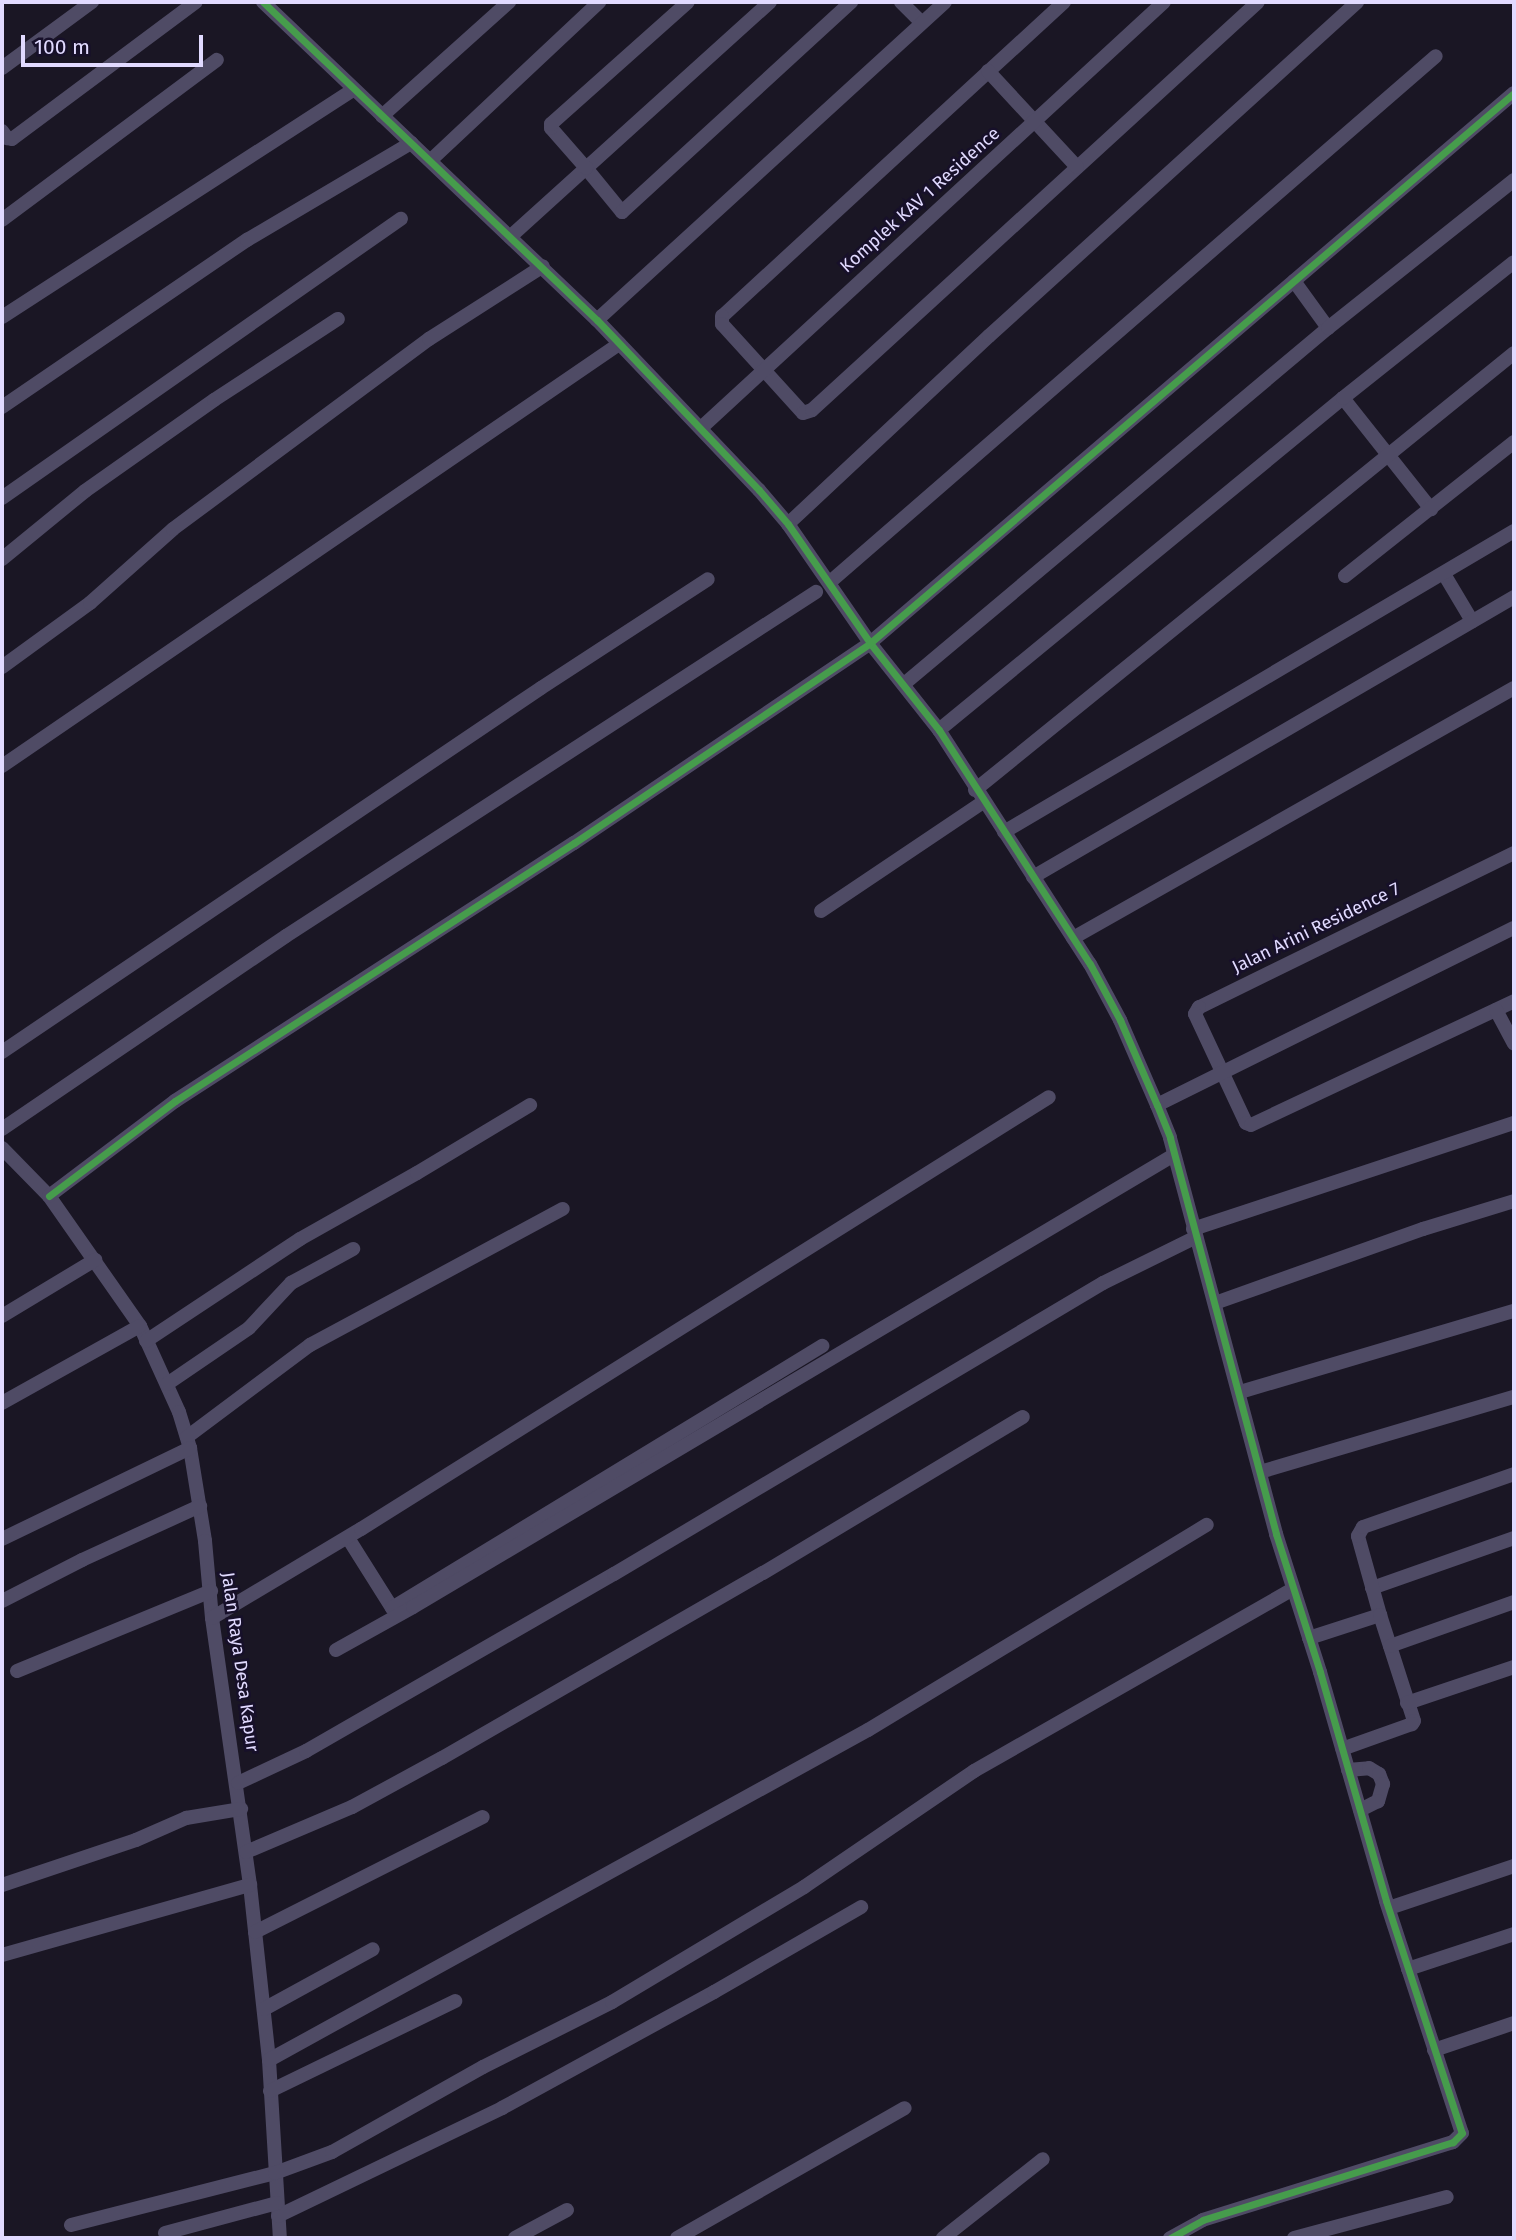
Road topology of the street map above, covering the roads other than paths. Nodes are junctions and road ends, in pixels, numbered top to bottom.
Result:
1 (92, 2) edge
2 (195, 2) edge
3 (262, 2) edge
4 (509, 2) edge
5 (600, 2) edge
6 (688, 2) edge
7 (770, 2) edge
8 (851, 2) edge
9 (901, 2) edge
10 (945, 2) edge
11 (1064, 2) edge
12 (1164, 2) edge
13 (1258, 2) edge
14 (1357, 2) edge
15 (921, 22) junction
16 (1436, 56) dead end
17 (217, 60) dead end
18 (2, 68) edge
19 (988, 71) junction
20 (354, 89) junction
21 (1514, 93) edge
22 (382, 116) junction
23 (1035, 121) junction
24 (2, 131) edge
25 (411, 143) junction
26 (431, 159) junction
27 (1077, 167) junction
28 (586, 168) junction
29 (1514, 180) edge
30 (401, 219) dead end
31 (2, 220) edge
32 (510, 237) junction
33 (1514, 262) edge
34 (542, 266) junction
35 (1294, 281) junction
36 (2, 317) edge
37 (338, 319) dead end
38 (597, 320) junction
39 (1328, 328) junction
40 (619, 344) junction
41 (1514, 353) edge
42 (764, 369) junction
43 (1343, 398) junction
44 (2, 407) edge
45 (701, 428) junction
46 (1514, 442) edge
47 (1388, 455) junction
48 (2, 498) edge
49 (1431, 509) junction
50 (788, 524) junction
51 (1514, 531) edge
52 (2, 559) edge
53 (1444, 574) junction
54 (1345, 576) dead end
55 (708, 579) dead end
56 (830, 582) junction
57 (816, 592) dead end
58 (1514, 597) edge
59 (1472, 621) junction
60 (870, 643) junction
61 (2, 667) edge
62 (904, 684) junction
63 (1514, 688) edge
64 (939, 730) junction
65 (2, 766) edge
66 (979, 796) junction
67 (1004, 832) junction
68 (1514, 853) edge
69 (1033, 877) junction
70 (821, 911) dead end
71 (1514, 928) edge
72 (1073, 938) junction
73 (1514, 1001) edge
74 (1496, 1010) junction
75 (1514, 1044) edge
76 (2, 1052) edge
77 (1222, 1070) junction
78 (1049, 1097) dead end
79 (530, 1105) dead end
80 (1157, 1105) junction
81 (1514, 1123) edge
82 (2, 1129) edge
83 (2, 1148) edge
84 (1174, 1154) junction
85 (15, 1161) junction
86 (2, 1170) edge
87 (49, 1196) junction
88 (1514, 1201) edge
89 (563, 1209) dead end
90 (1195, 1233) junction
91 (353, 1249) dead end
92 (95, 1260) junction
93 (1215, 1303) junction
94 (1514, 1311) edge
95 (2, 1316) edge
96 (140, 1325) junction
97 (146, 1342) junction
98 (821, 1346) dead end
99 (167, 1384) junction
100 (1240, 1392) junction
101 (1514, 1397) edge
102 (2, 1403) edge
103 (1023, 1417) dead end
104 (188, 1442) junction
105 (1260, 1472) junction
106 (1514, 1474) edge
107 (200, 1506) junction
108 (1206, 1525) dead end
109 (348, 1538) junction
110 (1514, 1538) edge
111 (2, 1539) edge
112 (1372, 1588) junction
113 (1293, 1589) junction
114 (211, 1591) junction
115 (2, 1601) edge
116 (1514, 1602) edge
117 (1380, 1615) junction
118 (212, 1618) junction
119 (1309, 1637) junction
120 (1390, 1646) junction
121 (336, 1650) dead end
122 (1514, 1667) edge
123 (17, 1671) dead end
124 (1407, 1703) junction
125 (1342, 1749) junction
126 (1348, 1770) junction
127 (238, 1783) junction
128 (241, 1809) junction
129 (1360, 1810) junction
130 (483, 1817) dead end
131 (246, 1852) junction
132 (1514, 1866) edge
133 (2, 1885) edge
134 (250, 1885) junction
135 (861, 1907) dead end
136 (1388, 1908) junction
137 (255, 1932) junction
138 (1514, 1934) edge
139 (373, 1948) dead end
140 (2, 1955) edge
141 (1408, 1969) junction
142 (455, 2001) dead end
143 (264, 2009) junction
144 (1514, 2023) edge
145 (1434, 2050) junction
146 (269, 2060) junction
147 (270, 2091) junction
148 (905, 2108) dead end
149 (1043, 2159) dead end
150 (275, 2173) junction
151 (1447, 2197) dead end
152 (277, 2210) junction
153 (567, 2210) dead end
154 (71, 2225) dead end
155 (166, 2233) dead end
156 (280, 2238) edge
157 (515, 2238) edge
158 (677, 2238) edge
159 (943, 2238) edge
160 (1170, 2238) edge
161 (1294, 2238) edge

1 - 18 street
2 - 24 street
3 - 20 street
4 - 22 street
5 - 26 street
6 - 28 street
7 - 28 street
8 - 28 street
9 - 15 street
10 - 15 street
11 - 19 street
12 - 23 street, Komplek KAV 1 Residence
13 - 27 street
14 - 50 street
15 - 38 street
16 - 56 street
17 - 31 street
19 - 23 street
19 - 42 street
20 - 22 street
20 - 36 street
21 - 35 street
22 - 25 street
23 - 27 street
23 - 42 street, Komplek KAV 1 Residence
25 - 26 street
25 - 44 street
26 - 32 street
27 - 42 street
28 - 32 street
29 - 39 street
30 - 48 street
32 - 34 street
33 - 43 street
34 - 38 street
34 - 61 street
35 - 39 street
35 - 60 street
37 - 52 street
38 - 40 street
39 - 62 street
40 - 45 street
40 - 65 street
41 - 47 street
42 - 45 street, Komplek KAV 1 Residence
43 - 47 street
43 - 64 street
45 - 50 street
46 - 49 street
47 - 49 street
47 - 66 street
49 - 54 street
50 - 56 street
51 - 53 street
53 - 59 street
53 - 67 street
55 - 76 street
56 - 60 street
57 - 82 street
58 - 59 street
59 - 69 street
60 - 62 street
60 - 87 street
62 - 64 street
63 - 72 street
64 - 66 street
66 - 67 street
66 - 70 street
67 - 69 street
68 - 77 street, Jalan Arini Residence 7
69 - 72 street
71 - 77 street
72 - 80 street
73 - 74 street, Jalan Arini Residence 7
74 - 75 street
74 - 77 street, Jalan Arini Residence 7
77 - 80 street
78 - 109 street
79 - 97 street
80 - 84 street
81 - 90 street
83 - 85 street, Jalan Raya Desa Kapur
84 - 90 street
84 - 121 street
85 - 86 street
85 - 87 street, Jalan Raya Desa Kapur
87 - 92 street, Jalan Raya Desa Kapur
88 - 93 street
89 - 104 street
90 - 93 street
90 - 127 street
91 - 99 street
92 - 95 street
92 - 96 street, Jalan Raya Desa Kapur
93 - 100 street
94 - 100 street
96 - 97 street, Jalan Raya Desa Kapur
96 - 102 street
97 - 99 street, Jalan Raya Desa Kapur
98 - 109 street
99 - 104 street, Jalan Raya Desa Kapur
100 - 105 street
101 - 105 street
103 - 131 street
104 - 107 street, Jalan Raya Desa Kapur
104 - 111 street
105 - 113 street
106 - 112 street
107 - 114 street, Jalan Raya Desa Kapur
107 - 115 street
108 - 146 street
109 - 118 street
110 - 112 street
112 - 117 street
113 - 119 street
113 - 150 street
114 - 118 street, Jalan Raya Desa Kapur
114 - 123 street
116 - 120 street
117 - 119 street
117 - 120 street
118 - 127 street, Jalan Raya Desa Kapur
119 - 125 street
120 - 124 street
122 - 124 street
124 - 125 street
125 - 126 street
126 - 129 street
126 - 129 street
127 - 128 street, Jalan Raya Desa Kapur
128 - 131 street, Jalan Raya Desa Kapur
128 - 133 street
129 - 136 street
130 - 137 street
131 - 134 street, Jalan Raya Desa Kapur
132 - 136 street
134 - 137 street, Jalan Raya Desa Kapur
134 - 140 street
135 - 152 street
136 - 141 street
137 - 143 street, Jalan Raya Desa Kapur
138 - 141 street
139 - 143 street
141 - 145 street
142 - 147 street
143 - 146 street, Jalan Raya Desa Kapur
144 - 145 street
145 - 160 street
146 - 147 street, Jalan Raya Desa Kapur
147 - 150 street, Jalan Raya Desa Kapur
148 - 158 street
149 - 159 street
150 - 152 street, Jalan Raya Desa Kapur
150 - 154 street
151 - 161 street
152 - 155 street
152 - 156 street, Jalan Raya Desa Kapur
153 - 157 street

